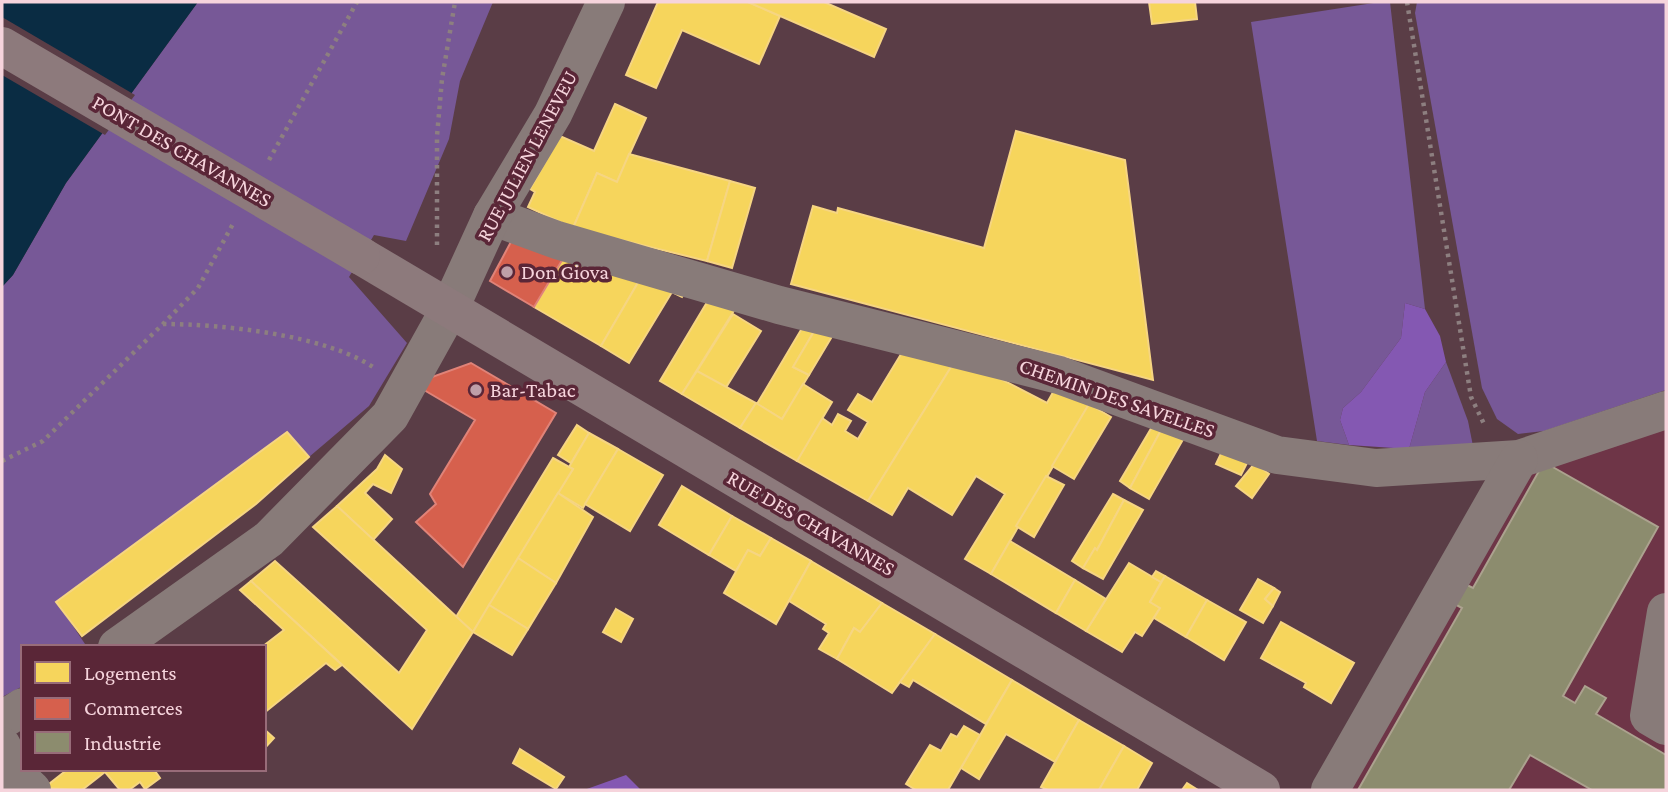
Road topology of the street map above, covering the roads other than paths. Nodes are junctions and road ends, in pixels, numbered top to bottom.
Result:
1 (606, 2) edge
2 (2, 46) edge
3 (492, 216) junction
4 (361, 256) joint
5 (449, 310) junction
6 (1666, 410) edge
7 (1519, 459) junction
8 (1666, 612) edge
9 (120, 645) edge
10 (21, 708) edge
11 (2, 720) edge
12 (1666, 726) edge
13 (2, 746) edge
14 (32, 790) edge
15 (1261, 790) edge
16 (1330, 790) edge

1 - 3 street, RUE JULIEN LENEVEU
2 - 4 main road, PONT DES CHAVANNES, bridge
3 - 5 street, RUE JULIEN LENEVEU
3 - 7 street, CHEMIN DES SAVELLES
4 - 5 main road, RUE DES CHAVANNES
5 - 9 street, RUE JULIEN LENEVEU
5 - 15 main road, RUE DES CHAVANNES
6 - 7 street, CHEMIN DES SAVELLES
7 - 16 street
8 - 12 street
10 - 11 street
13 - 14 street

